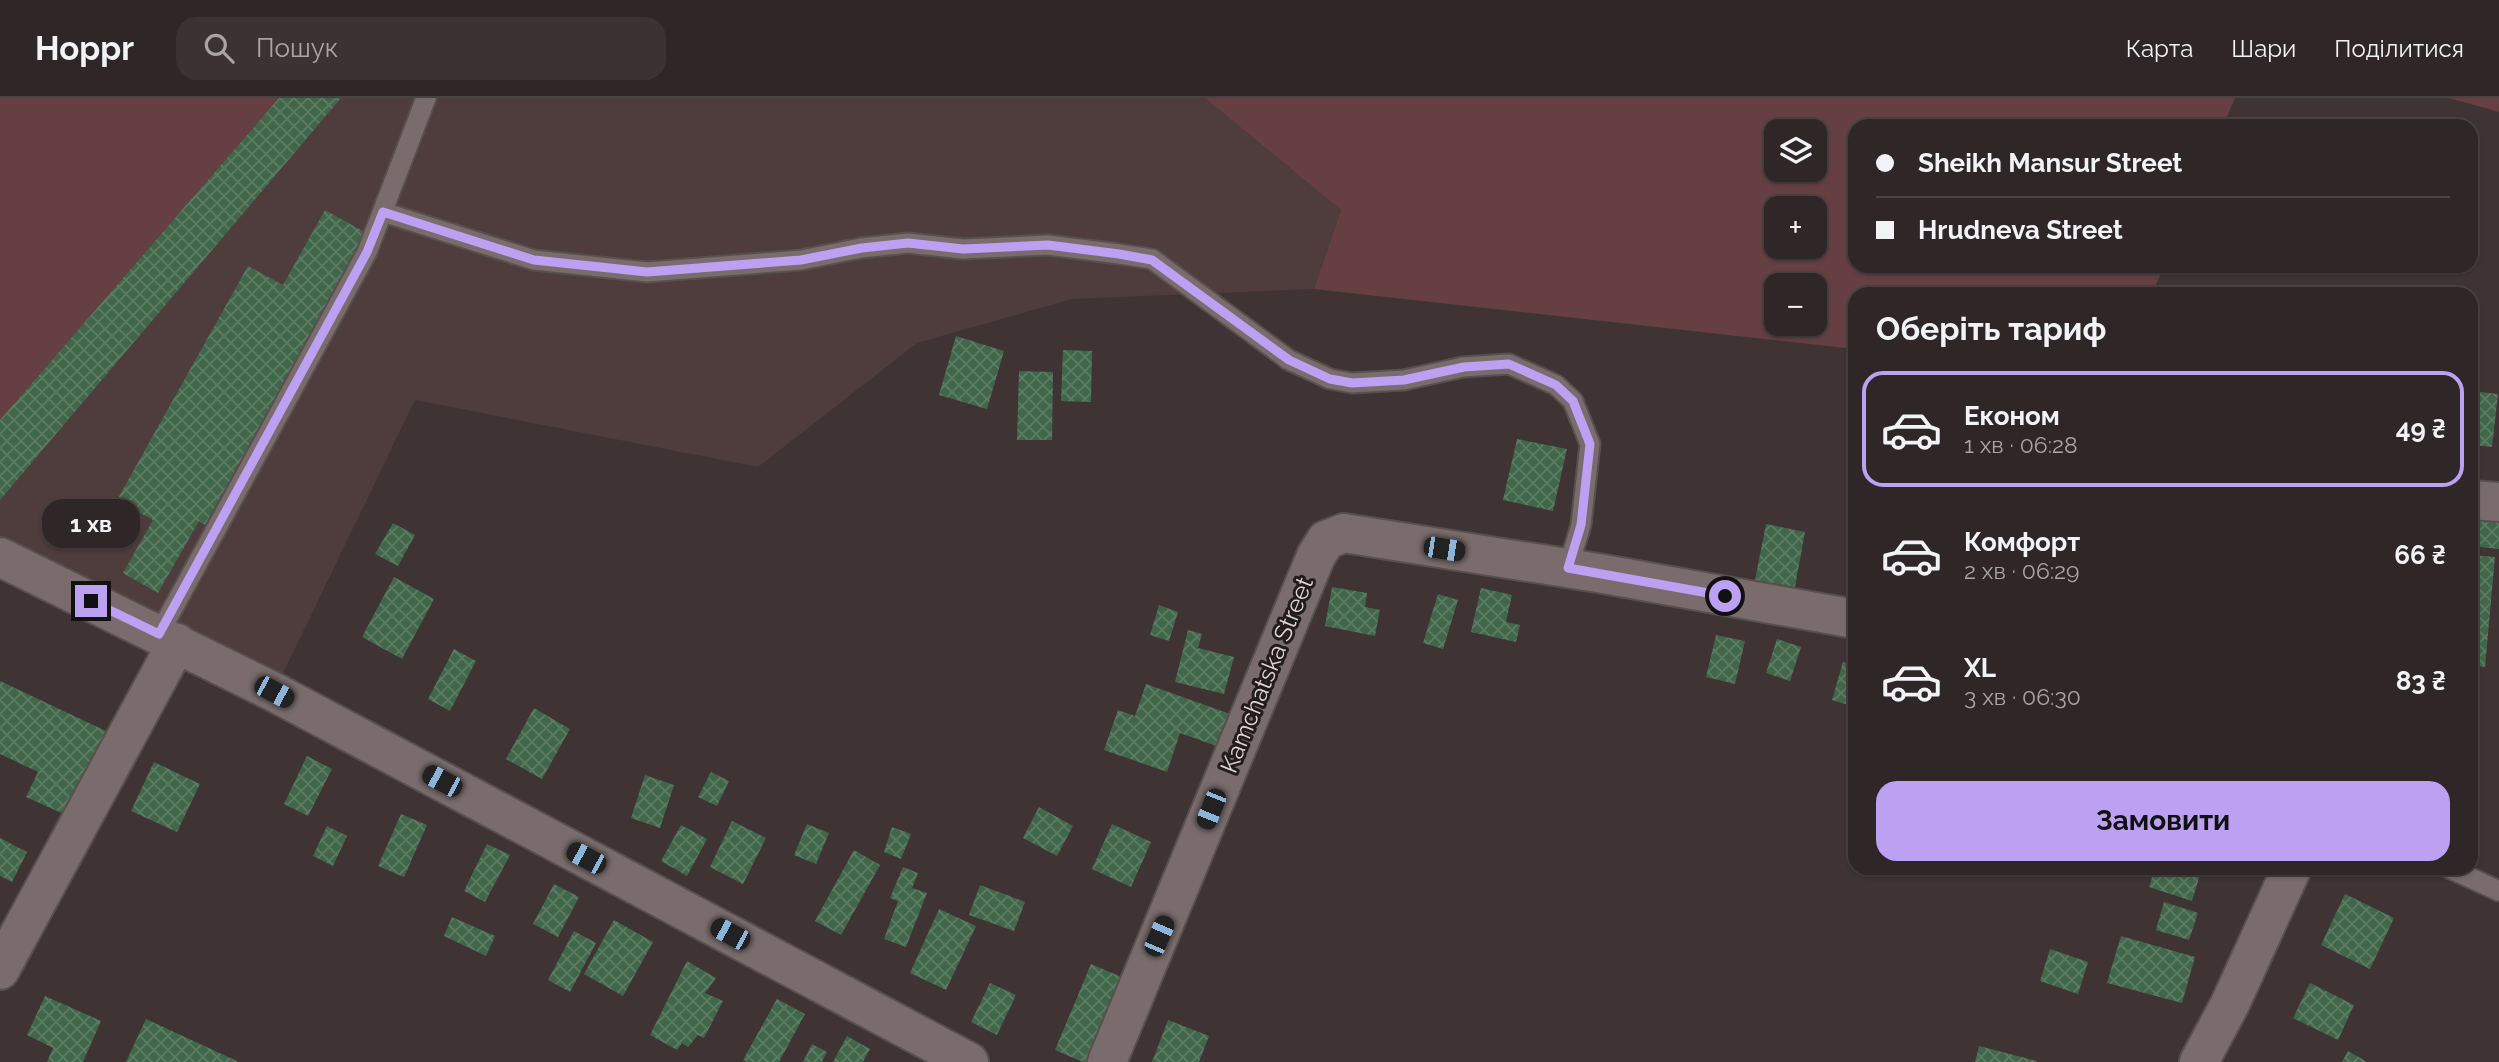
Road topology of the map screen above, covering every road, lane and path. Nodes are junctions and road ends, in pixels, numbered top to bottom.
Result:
1 (426, 98) edge
2 (383, 212) junction
3 (2478, 500) edge
4 (2499, 502) edge
5 (0, 556) edge
6 (1568, 568) junction
7 (1848, 618) edge
8 (168, 639) junction
9 (2289, 875) edge
10 (2464, 875) edge
11 (2499, 891) edge
12 (0, 970) edge
13 (969, 1062) edge
14 (1107, 1062) edge
15 (2199, 1062) edge

1 - 2 lane
2 - 6 lane
2 - 8 lane
3 - 4 street
5 - 8 street
6 - 7 street
6 - 14 street, Kamchatska Street
8 - 12 street
8 - 13 street
9 - 15 street
10 - 11 lane

